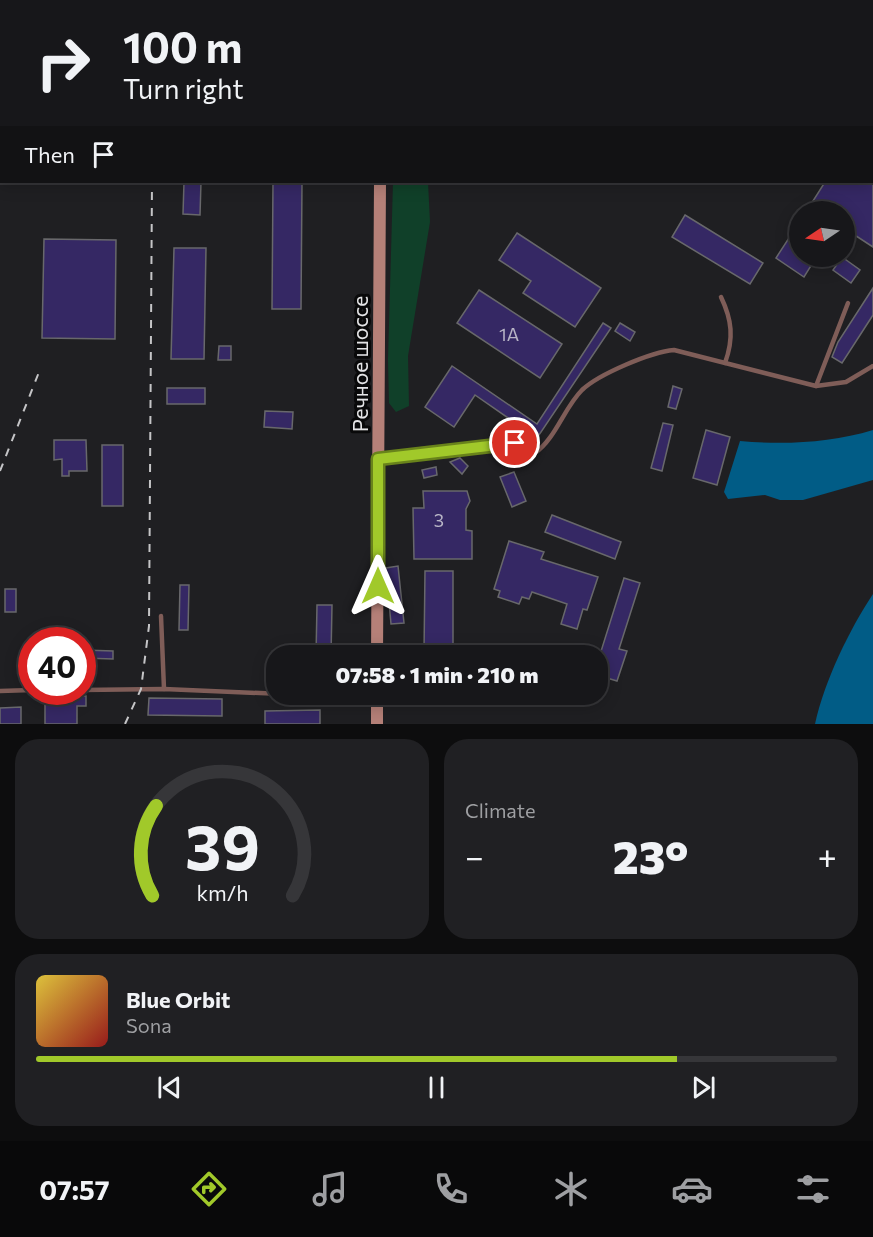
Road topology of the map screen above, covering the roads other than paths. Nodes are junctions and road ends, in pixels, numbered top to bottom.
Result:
1 (380, 183) edge
2 (721, 297) dead end
3 (848, 303) dead end
4 (725, 363) junction
5 (873, 366) edge
6 (816, 386) junction
7 (378, 459) junction
8 (161, 616) dead end
9 (377, 645) edge
10 (164, 689) junction
11 (18, 690) edge
12 (96, 690) edge
13 (0, 691) edge
14 (266, 692) edge
15 (377, 705) edge
16 (377, 724) edge

1 - 7 street, Речное шоссе
2 - 4 lane
3 - 6 lane
4 - 6 lane
4 - 7 lane
5 - 6 lane
7 - 9 street, Речное шоссе
8 - 10 lane
10 - 12 lane
10 - 14 lane
11 - 13 lane
15 - 16 street

